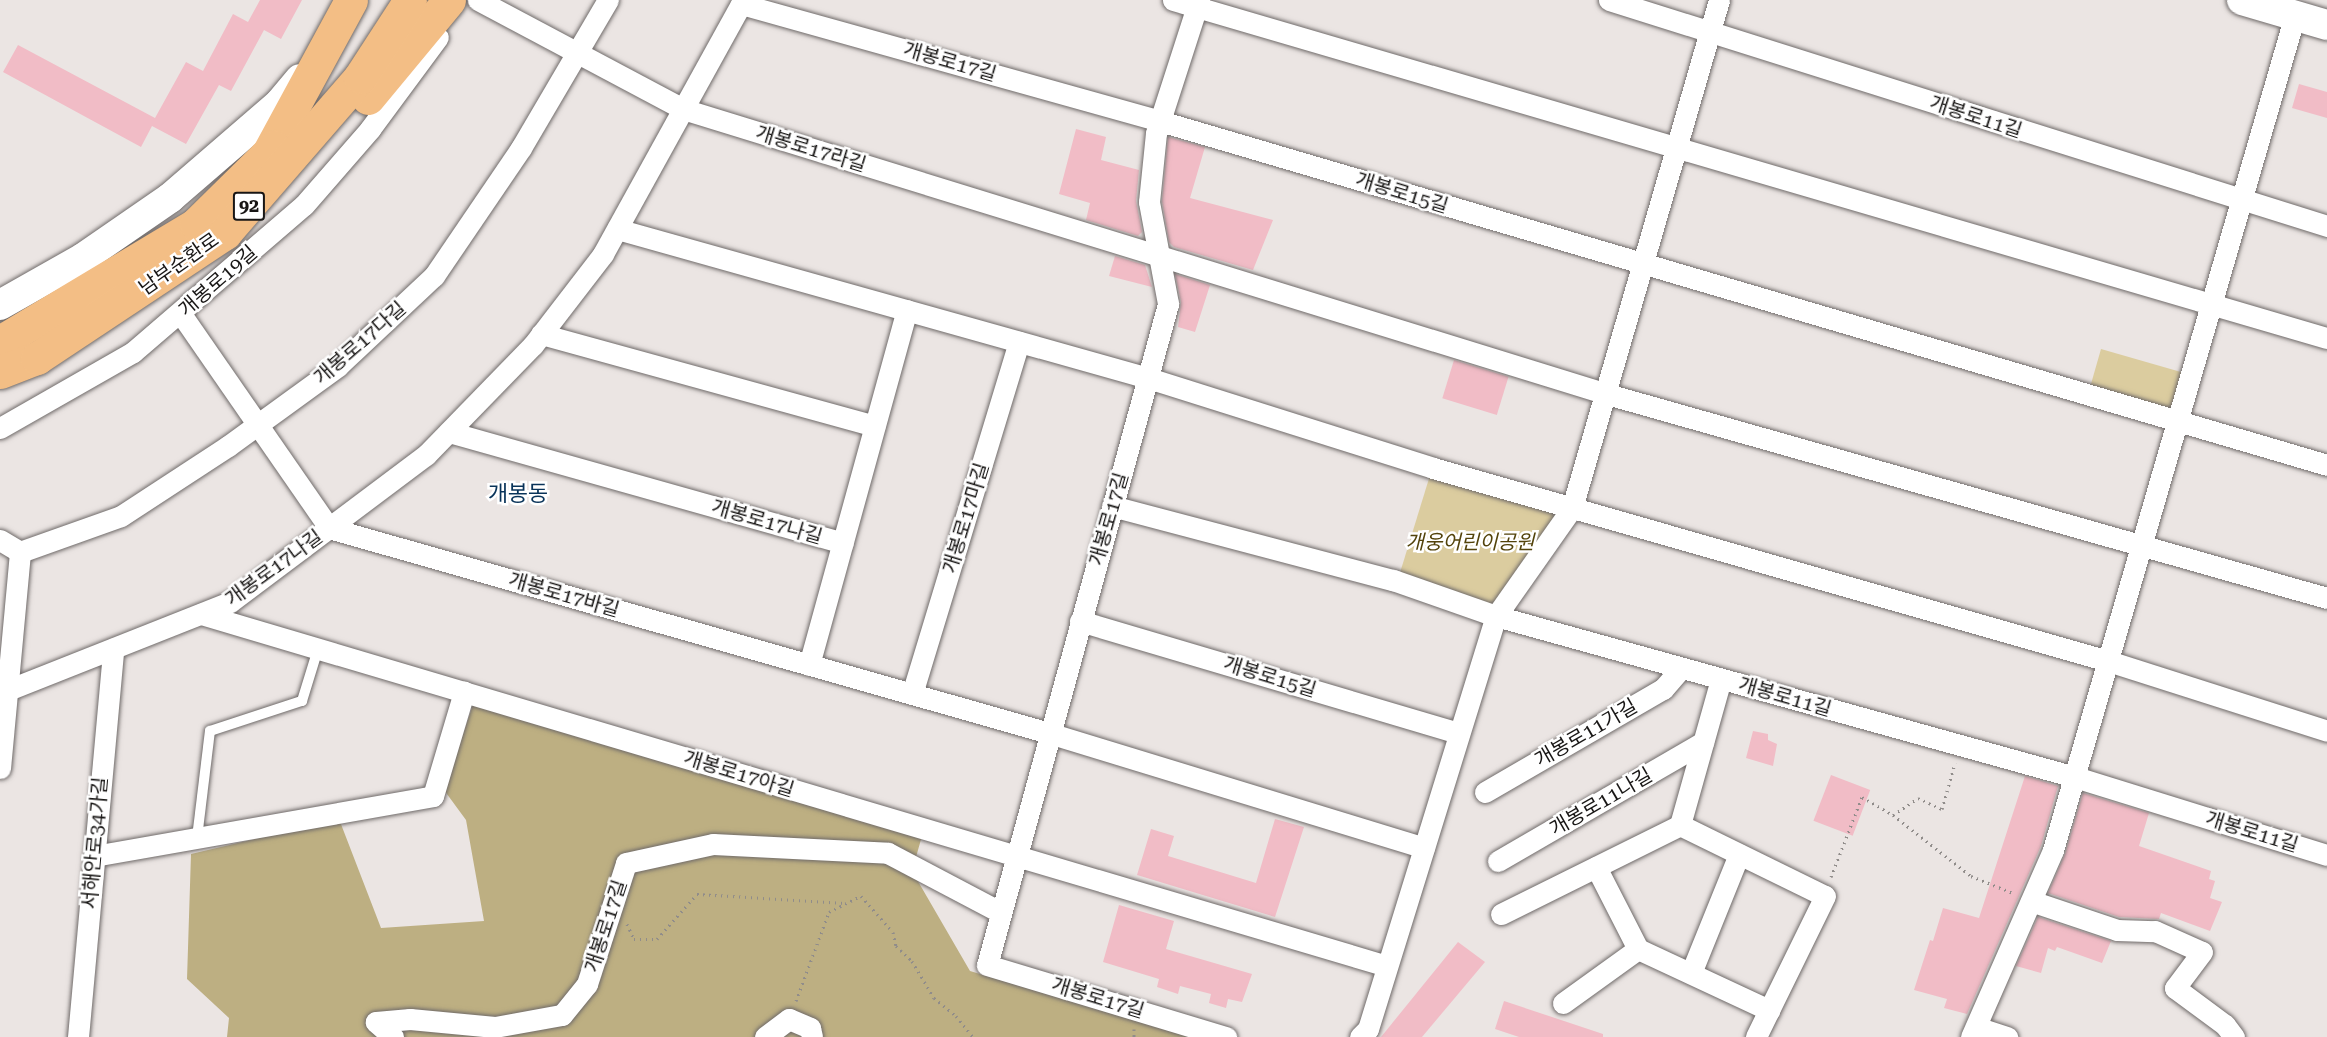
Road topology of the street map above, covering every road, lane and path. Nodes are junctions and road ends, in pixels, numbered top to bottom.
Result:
1 (385, 0) edge
2 (410, 0) edge
3 (449, 0) edge
4 (454, 0) edge
5 (478, 0) edge
6 (608, 0) edge
7 (1173, 0) edge
8 (1609, 0) edge
9 (1719, 0) edge
10 (2242, 0) edge
11 (742, 2) edge
12 (1198, 4) edge
13 (2297, 8) edge
14 (345, 10) edge
15 (2327, 25) edge
16 (1710, 31) junction
17 (578, 56) junction
18 (683, 109) junction
19 (1160, 121) junction
20 (1678, 145) junction
21 (267, 155) junction
22 (2242, 203) junction
23 (2327, 226) edge
24 (616, 229) junction
25 (1160, 258) junction
26 (1644, 265) junction
27 (0, 305) edge
28 (2211, 306) junction
29 (907, 310) junction
30 (181, 314) junction
31 (541, 334) junction
32 (2327, 338) edge
33 (0, 342) edge
34 (1019, 342) junction
35 (37, 358) junction
36 (0, 372) edge
37 (1148, 378) junction
38 (1607, 394) junction
39 (2178, 421) junction
40 (259, 424) junction
41 (875, 426) junction
42 (0, 428) edge
43 (449, 432) junction
44 (2327, 465) edge
45 (1112, 506) junction
46 (1572, 508) junction
47 (329, 528) junction
48 (0, 540) edge
49 (843, 543) junction
50 (2142, 543) junction
51 (20, 552) junction
52 (2327, 598) edge
53 (201, 614) junction
54 (1496, 616) junction
55 (1080, 621) junction
56 (113, 649) junction
57 (318, 649) junction
58 (2108, 661) junction
59 (809, 665) junction
60 (1681, 668) junction
61 (1721, 679) junction
62 (4, 691) edge
63 (464, 692) junction
64 (912, 694) junction
65 (2327, 731) edge
66 (1049, 733) junction
67 (1459, 733) junction
68 (1703, 742) junction
69 (1956, 760) dead end
70 (0, 768) edge
71 (2075, 777) junction
72 (1485, 792) dead end
73 (1893, 815) junction
74 (1680, 825) junction
75 (197, 838) junction
76 (1424, 848) junction
77 (1739, 854) junction
78 (2327, 855) edge
79 (94, 856) junction
80 (1015, 856) junction
81 (1498, 861) dead end
82 (1596, 867) junction
83 (1825, 896) junction
84 (615, 898) junction
85 (2031, 901) junction
86 (847, 903) junction
87 (1000, 912) junction
88 (1501, 914) dead end
89 (1638, 950) junction
90 (1387, 966) junction
91 (1691, 974) junction
92 (1563, 1003) dead end
93 (1769, 1010) junction
94 (789, 1019) junction
95 (1974, 1032) edge
96 (78, 1037) edge
97 (393, 1037) edge
98 (765, 1037) edge
99 (812, 1037) edge
100 (972, 1037) edge
101 (1226, 1037) edge
102 (1360, 1037) edge
103 (1756, 1037) edge
104 (2007, 1037) edge
105 (2234, 1037) edge

1 - 21 main road, 남부순환로 / 92
2 - 35 main road, 남부순환로 / 92
3 - 35 main road
4 - 30 street, 개봉로19길
5 - 17 street, 개봉로17라길
6 - 17 street, 개봉로17다길
7 - 12 street
8 - 16 street
9 - 16 street
10 - 13 main road
11 - 18 street, 개봉로17나길
11 - 19 street, 개봉로17길
12 - 19 street, 개봉로17길
12 - 20 street
13 - 15 main road
13 - 22 street
14 - 21 main road
14 - 27 main road
16 - 20 street
16 - 22 street, 개봉로11길
17 - 18 street, 개봉로17라길
17 - 40 street, 개봉로17다길
18 - 24 street, 개봉로17나길
18 - 25 street, 개봉로17라길
19 - 25 street, 개봉로17길
19 - 26 street, 개봉로15길
20 - 26 street
20 - 28 street
21 - 33 main road, 남부순환로 / 92
22 - 23 street, 개봉로11길
22 - 28 street
24 - 29 street
24 - 31 street, 개봉로17나길
25 - 37 street, 개봉로17길
25 - 38 street
26 - 38 street
26 - 39 street
28 - 32 street
28 - 39 street
29 - 34 street
29 - 41 street
30 - 40 street
30 - 42 street, 개봉로19길
31 - 41 street
31 - 43 street, 개봉로17나길
34 - 37 street
34 - 64 street, 개봉로17마길
35 - 36 main road, 남부순환로 / 92
37 - 45 street, 개봉로17길
37 - 46 street
38 - 46 street
38 - 50 street
39 - 44 street
39 - 50 street
40 - 47 street
40 - 51 street, 개봉로17다길
41 - 49 street
43 - 47 street, 개봉로17나길
43 - 49 street, 개봉로17나길
45 - 54 street
45 - 55 street, 개봉로17길
46 - 54 street
46 - 58 street
47 - 53 street, 개봉로17나길
47 - 59 street, 개봉로17바길
48 - 51 street
49 - 59 street
50 - 52 street
50 - 58 street
51 - 62 street
53 - 56 street, 개봉로17나길
53 - 57 street, 개봉로17아길
54 - 60 street, 개봉로11길
54 - 67 street
55 - 66 street, 개봉로17길
55 - 67 street, 개봉로15길
56 - 62 street, 개봉로17나길
56 - 79 street, 서해안로34가길
57 - 63 street, 개봉로17아길
57 - 75 lane
58 - 65 street
58 - 71 street
59 - 64 street, 개봉로17바길
60 - 61 street, 개봉로11길
60 - 72 street, 개봉로11가길
61 - 68 street
61 - 71 street, 개봉로11길
62 - 70 street
63 - 75 street
63 - 80 street, 개봉로17아길
64 - 66 street, 개봉로17바길
66 - 76 street
66 - 80 street, 개봉로17길
67 - 76 street
68 - 74 street
68 - 81 street, 개봉로11나길
69 - 73 path
71 - 78 street, 개봉로11길
71 - 85 street
73 - 83 path
73 - 85 path
74 - 77 street
74 - 82 street
75 - 79 street
76 - 90 street
77 - 83 street
77 - 91 street
79 - 96 street, 서해안로34가길
80 - 87 street, 개봉로17길
80 - 90 street
82 - 88 street
82 - 89 street
83 - 93 street
84 - 86 path
84 - 87 street, 개봉로17길
84 - 97 street, 개봉로17길
85 - 95 street
85 - 105 street
86 - 94 path
86 - 100 path
87 - 101 street, 개봉로17길
89 - 91 street
89 - 92 street
90 - 102 street
91 - 93 street
93 - 103 street
94 - 98 street
94 - 99 street
95 - 104 street

